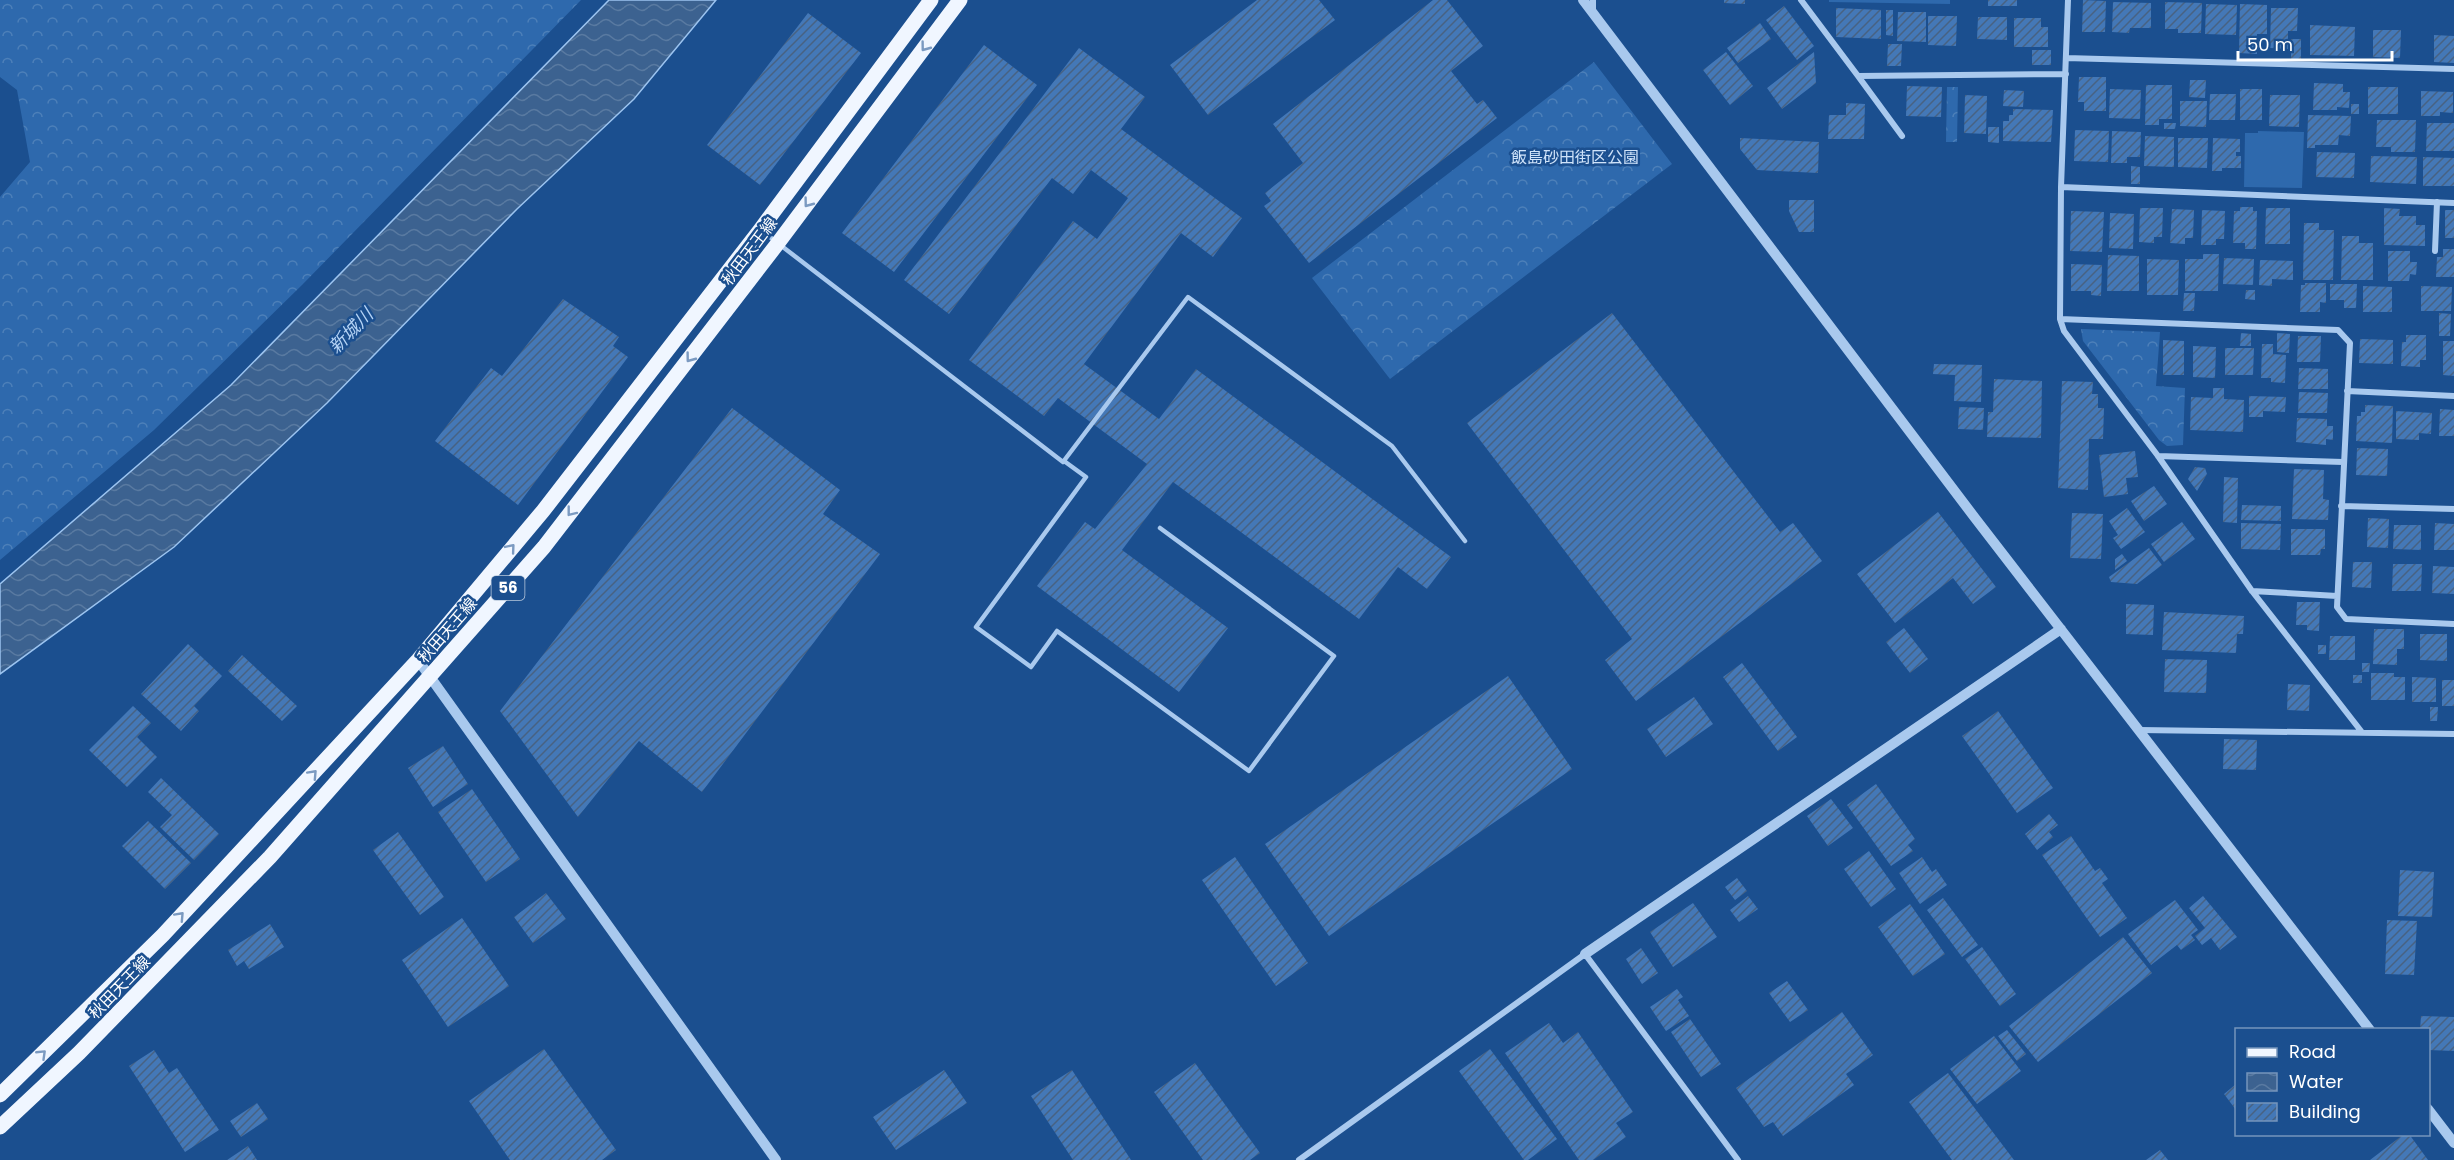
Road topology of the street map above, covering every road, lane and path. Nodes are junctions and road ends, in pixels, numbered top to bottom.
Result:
1 (931, 0) edge
2 (960, 0) edge
3 (1583, 0) edge
4 (1593, 0) edge
5 (1801, 0) edge
6 (2068, 0) edge
7 (1593, 13) junction
8 (2066, 58) junction
9 (2454, 69) edge
10 (2066, 74) junction
11 (1858, 76) junction
12 (1902, 136) dead end
13 (2061, 187) junction
14 (2437, 202) junction
15 (2454, 202) edge
16 (760, 230) junction
17 (778, 243) junction
18 (2435, 251) dead end
19 (2061, 319) junction
20 (2347, 391) junction
21 (2454, 396) edge
22 (2158, 456) junction
23 (1064, 461) junction
24 (2343, 462) junction
25 (2341, 506) junction
26 (2454, 509) edge
27 (1160, 528) dead end
28 (1465, 541) dead end
29 (2252, 591) junction
30 (2337, 596) junction
31 (2454, 624) edge
32 (2061, 630) junction
33 (418, 660) junction
34 (430, 677) junction
35 (2139, 730) junction
36 (2361, 731) junction
37 (2454, 734) edge
38 (1585, 954) junction
39 (2369, 1028) edge
40 (0, 1095) edge
41 (2430, 1112) edge
42 (0, 1127) edge
43 (2454, 1143) edge
44 (776, 1160) edge
45 (1299, 1160) edge
46 (1738, 1160) edge

1 - 16 main road, 秋田天王線 / 56
2 -> 17 main road, 秋田天王線 / 56
3 - 7 street
4 - 7 street
5 - 11 street
6 - 8 street
7 - 32 street
8 - 9 street
8 - 10 street
10 - 11 street
10 - 13 street
11 - 12 street
13 - 14 street
13 - 19 street
14 - 15 street
14 - 18 street
16 - 17 lane
33 -> 16 main road, 秋田天王線 / 56
17 - 23 lane
17 -> 34 main road, 秋田天王線 / 56
19 - 20 street
19 - 22 street
20 - 21 street
20 - 24 street
22 - 24 street
22 - 29 street
23 - 27 lane
23 - 28 lane
24 - 25 street
25 - 26 street
25 - 30 street
29 - 30 street
29 - 36 street
30 - 31 street
32 - 35 street
32 - 38 street
33 - 34 street
40 -> 33 main road, 秋田天王線 / 56
34 - 42 main road, 秋田天王線 / 56
34 - 44 street
35 - 36 street
35 - 39 street
36 - 37 street
38 - 45 street
38 - 46 street
41 - 43 street

